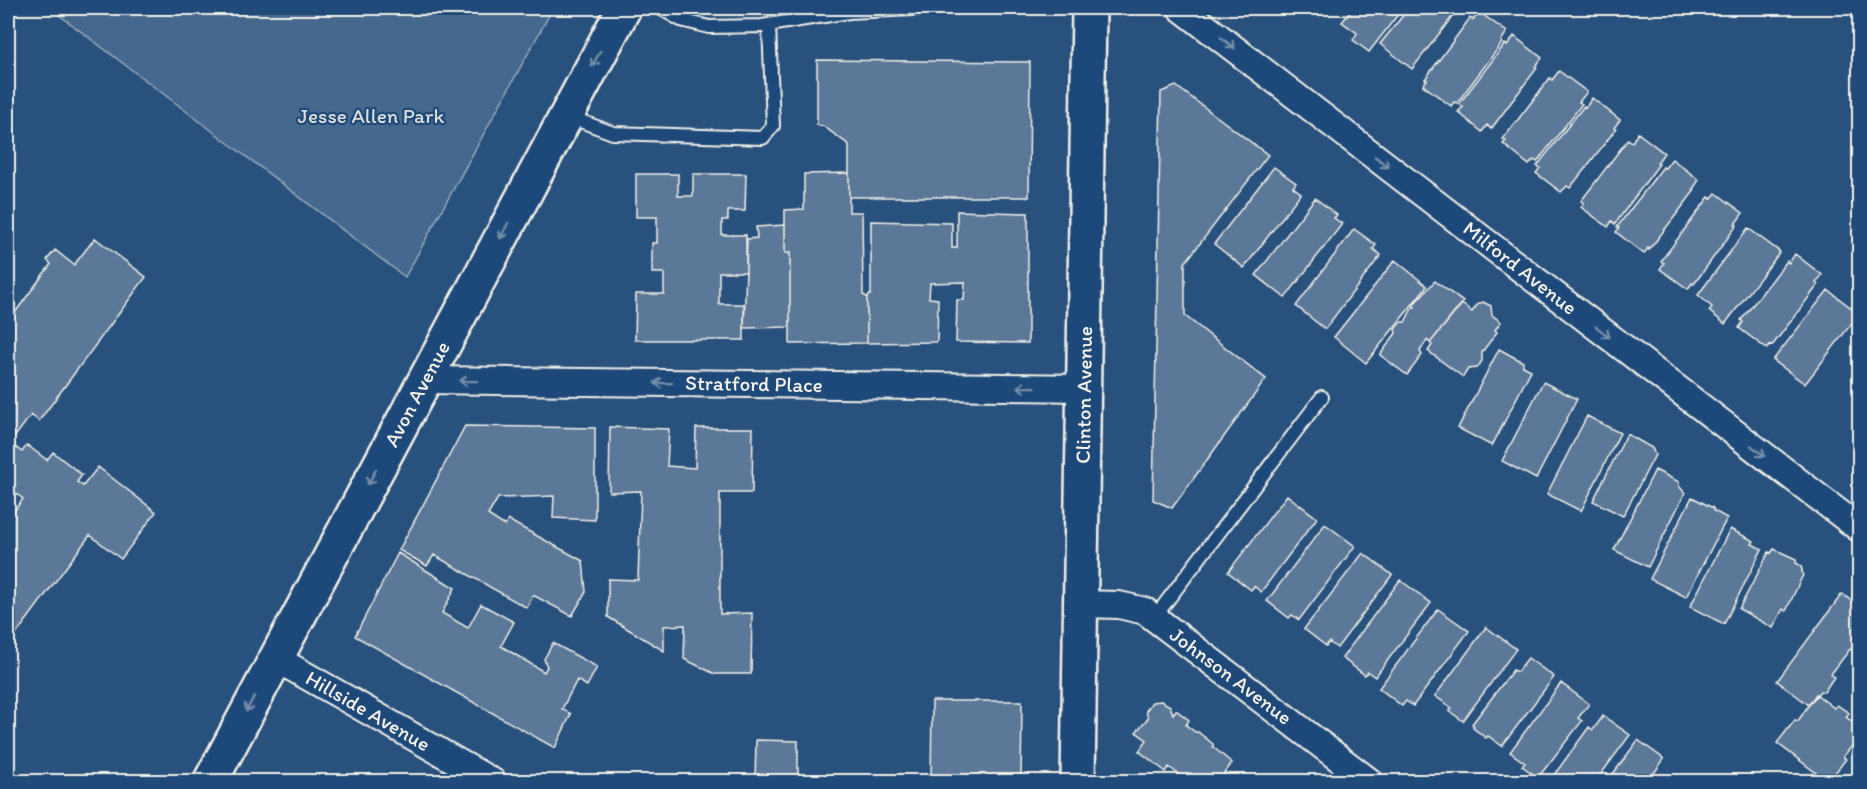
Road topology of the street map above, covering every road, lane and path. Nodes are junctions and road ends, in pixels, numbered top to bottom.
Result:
1 (624, 8) edge
2 (660, 8) edge
3 (933, 8) edge
4 (1089, 8) edge
5 (1181, 8) edge
6 (769, 25) junction
7 (566, 116) junction
8 (424, 380) junction
9 (1085, 388) junction
10 (1322, 397) dead end
11 (1860, 529) edge
12 (1080, 604) junction
13 (1154, 618) junction
14 (275, 658) junction
15 (210, 781) edge
16 (493, 782) edge
17 (1078, 782) edge
18 (1370, 782) edge

1 -> 7 street, Avon Avenue
2 - 6 lane
3 - 6 lane
4 - 9 street, Clinton Avenue
5 -> 11 street, Milford Avenue
6 - 7 lane
7 -> 8 street, Avon Avenue
9 -> 8 street, Stratford Place
8 -> 14 street, Avon Avenue
9 - 12 street, Clinton Avenue
10 - 13 lane
12 - 13 street, Johnson Avenue
12 - 17 street, Clinton Avenue
13 - 18 street, Johnson Avenue
14 -> 15 street, Avon Avenue
14 - 16 street, Hillside Avenue

